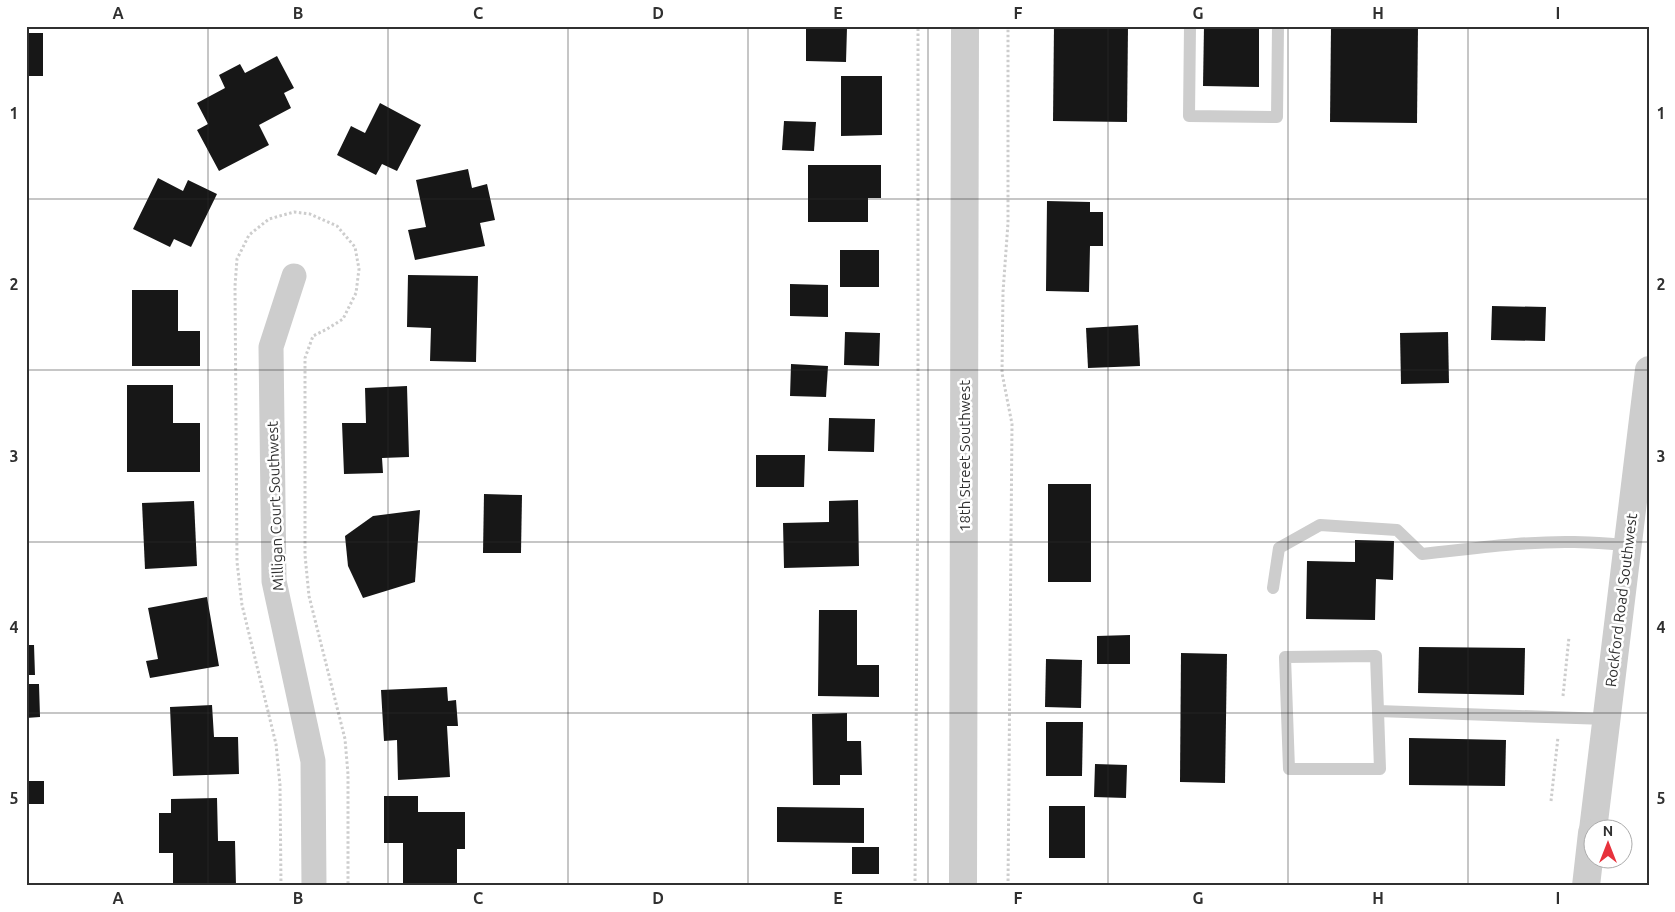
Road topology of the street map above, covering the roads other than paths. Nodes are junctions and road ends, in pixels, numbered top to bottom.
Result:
1 (965, 26) edge
2 (1190, 26) edge
3 (1278, 26) edge
4 (294, 276) dead end
5 (1648, 384) edge
6 (1628, 545) junction
7 (1273, 588) dead end
8 (1378, 711) junction
9 (1606, 719) junction
10 (1594, 820) edge
11 (1588, 870) edge
12 (314, 886) edge
13 (963, 886) edge
14 (1586, 886) edge

1 - 13 street, 18th Street Southwest
2 - 3 lane
4 - 12 street, Milligan Court Southwest
5 - 6 street, Rockford Road Southwest
6 - 7 lane
6 - 9 street, Rockford Road Southwest
8 - 8 lane
8 - 9 lane
9 - 10 street, Rockford Road Southwest
11 - 14 street, Rockford Road Southwest

